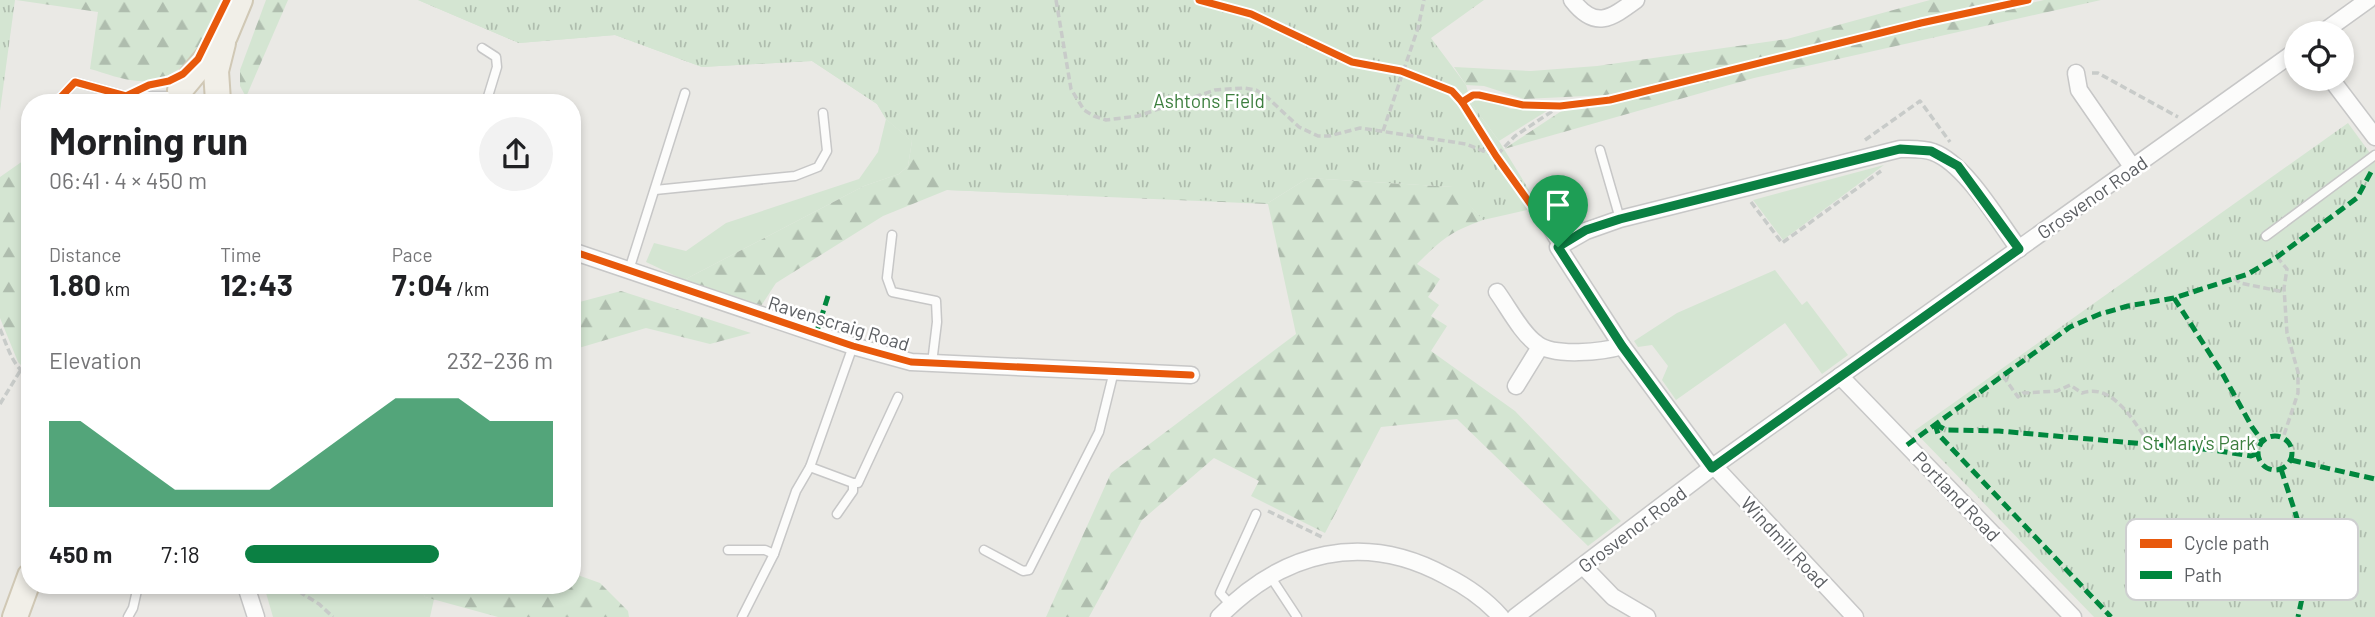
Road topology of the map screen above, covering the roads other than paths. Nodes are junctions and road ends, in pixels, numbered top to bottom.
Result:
1 (240, 0) edge
2 (1572, 0) edge
3 (1636, 0) edge
4 (2372, 1) edge
5 (2341, 21) edge
6 (225, 36) junction
7 (482, 48) dead end
8 (2284, 60) edge
9 (2076, 73) road end
10 (2340, 91) edge
11 (685, 93) dead end
12 (64, 94) edge
13 (119, 94) edge
14 (174, 94) edge
15 (178, 94) edge
16 (208, 94) edge
17 (217, 94) edge
18 (489, 94) edge
19 (823, 113) dead end
20 (2375, 137) edge
21 (1600, 150) dead end
22 (2375, 155) edge
23 (2133, 168) junction
24 (655, 190) junction
25 (1539, 216) dead end
26 (1620, 219) junction
27 (892, 235) dead end
28 (2266, 236) dead end
29 (1558, 247) junction
30 (2019, 249) junction
31 (581, 254) edge
32 (629, 270) junction
33 (1496, 289) dead end
34 (853, 346) junction
35 (1540, 346) junction
36 (1622, 346) junction
37 (932, 363) junction
38 (1114, 371) junction
39 (1191, 375) dead end
40 (1840, 376) junction
41 (1516, 386) dead end
42 (898, 397) dead end
43 (810, 467) junction
44 (1713, 467) junction
45 (853, 483) junction
46 (837, 514) dead end
47 (1256, 514) road end
48 (1250, 528) junction
49 (1260, 533) dead end
50 (728, 550) dead end
51 (984, 550) dead end
52 (774, 554) junction
53 (1583, 566) junction
54 (1270, 576) junction
55 (23, 594) edge
56 (135, 594) edge
57 (249, 594) edge
58 (1231, 605) junction
59 (15, 617) edge
60 (128, 617) edge
61 (256, 617) edge
62 (742, 617) edge
63 (1219, 617) edge
64 (1297, 617) edge
65 (1502, 617) edge
66 (1515, 617) edge
67 (1647, 617) edge
68 (1856, 617) edge
69 (2073, 617) edge

1 - 6 main road
2 - 3 street
4 - 5 street
6 - 14 main road
6 - 17 main road
7 - 18 lane
8 - 23 street, Grosvenor Road
9 - 23 street
10 - 20 street
11 - 24 lane
12 - 13 lane
15 - 16 main road
19 - 24 lane
21 - 26 lane
22 - 28 lane
23 - 30 street, Grosvenor Road
24 - 32 lane
25 - 29 lane
26 - 29 street
26 - 30 street
27 - 37 lane
29 - 36 street, Windmill Road
30 - 40 street, Grosvenor Road
31 - 32 street, Ravenscraig Road
32 - 34 street, Ravenscraig Road
33 - 35 street
34 - 37 street, Ravenscraig Road
34 - 43 lane
35 - 36 street
35 - 41 street
36 - 44 street, Windmill Road
37 - 38 street, Ravenscraig Road
38 - 39 street, Ravenscraig Road
38 - 51 lane
40 - 44 street, Grosvenor Road
40 - 69 street, Portland Road
42 - 45 lane
43 - 45 lane
43 - 52 lane
44 - 53 street, Grosvenor Road
44 - 68 street, Windmill Road
45 - 46 lane
47 - 48 lane
48 - 49 lane
48 - 58 lane
50 - 52 lane
52 - 62 lane
53 - 66 street, Grosvenor Road
53 - 67 street
54 - 58 street
54 - 64 lane
54 - 65 street
55 - 59 main road
56 - 60 lane
57 - 61 street
58 - 63 street

